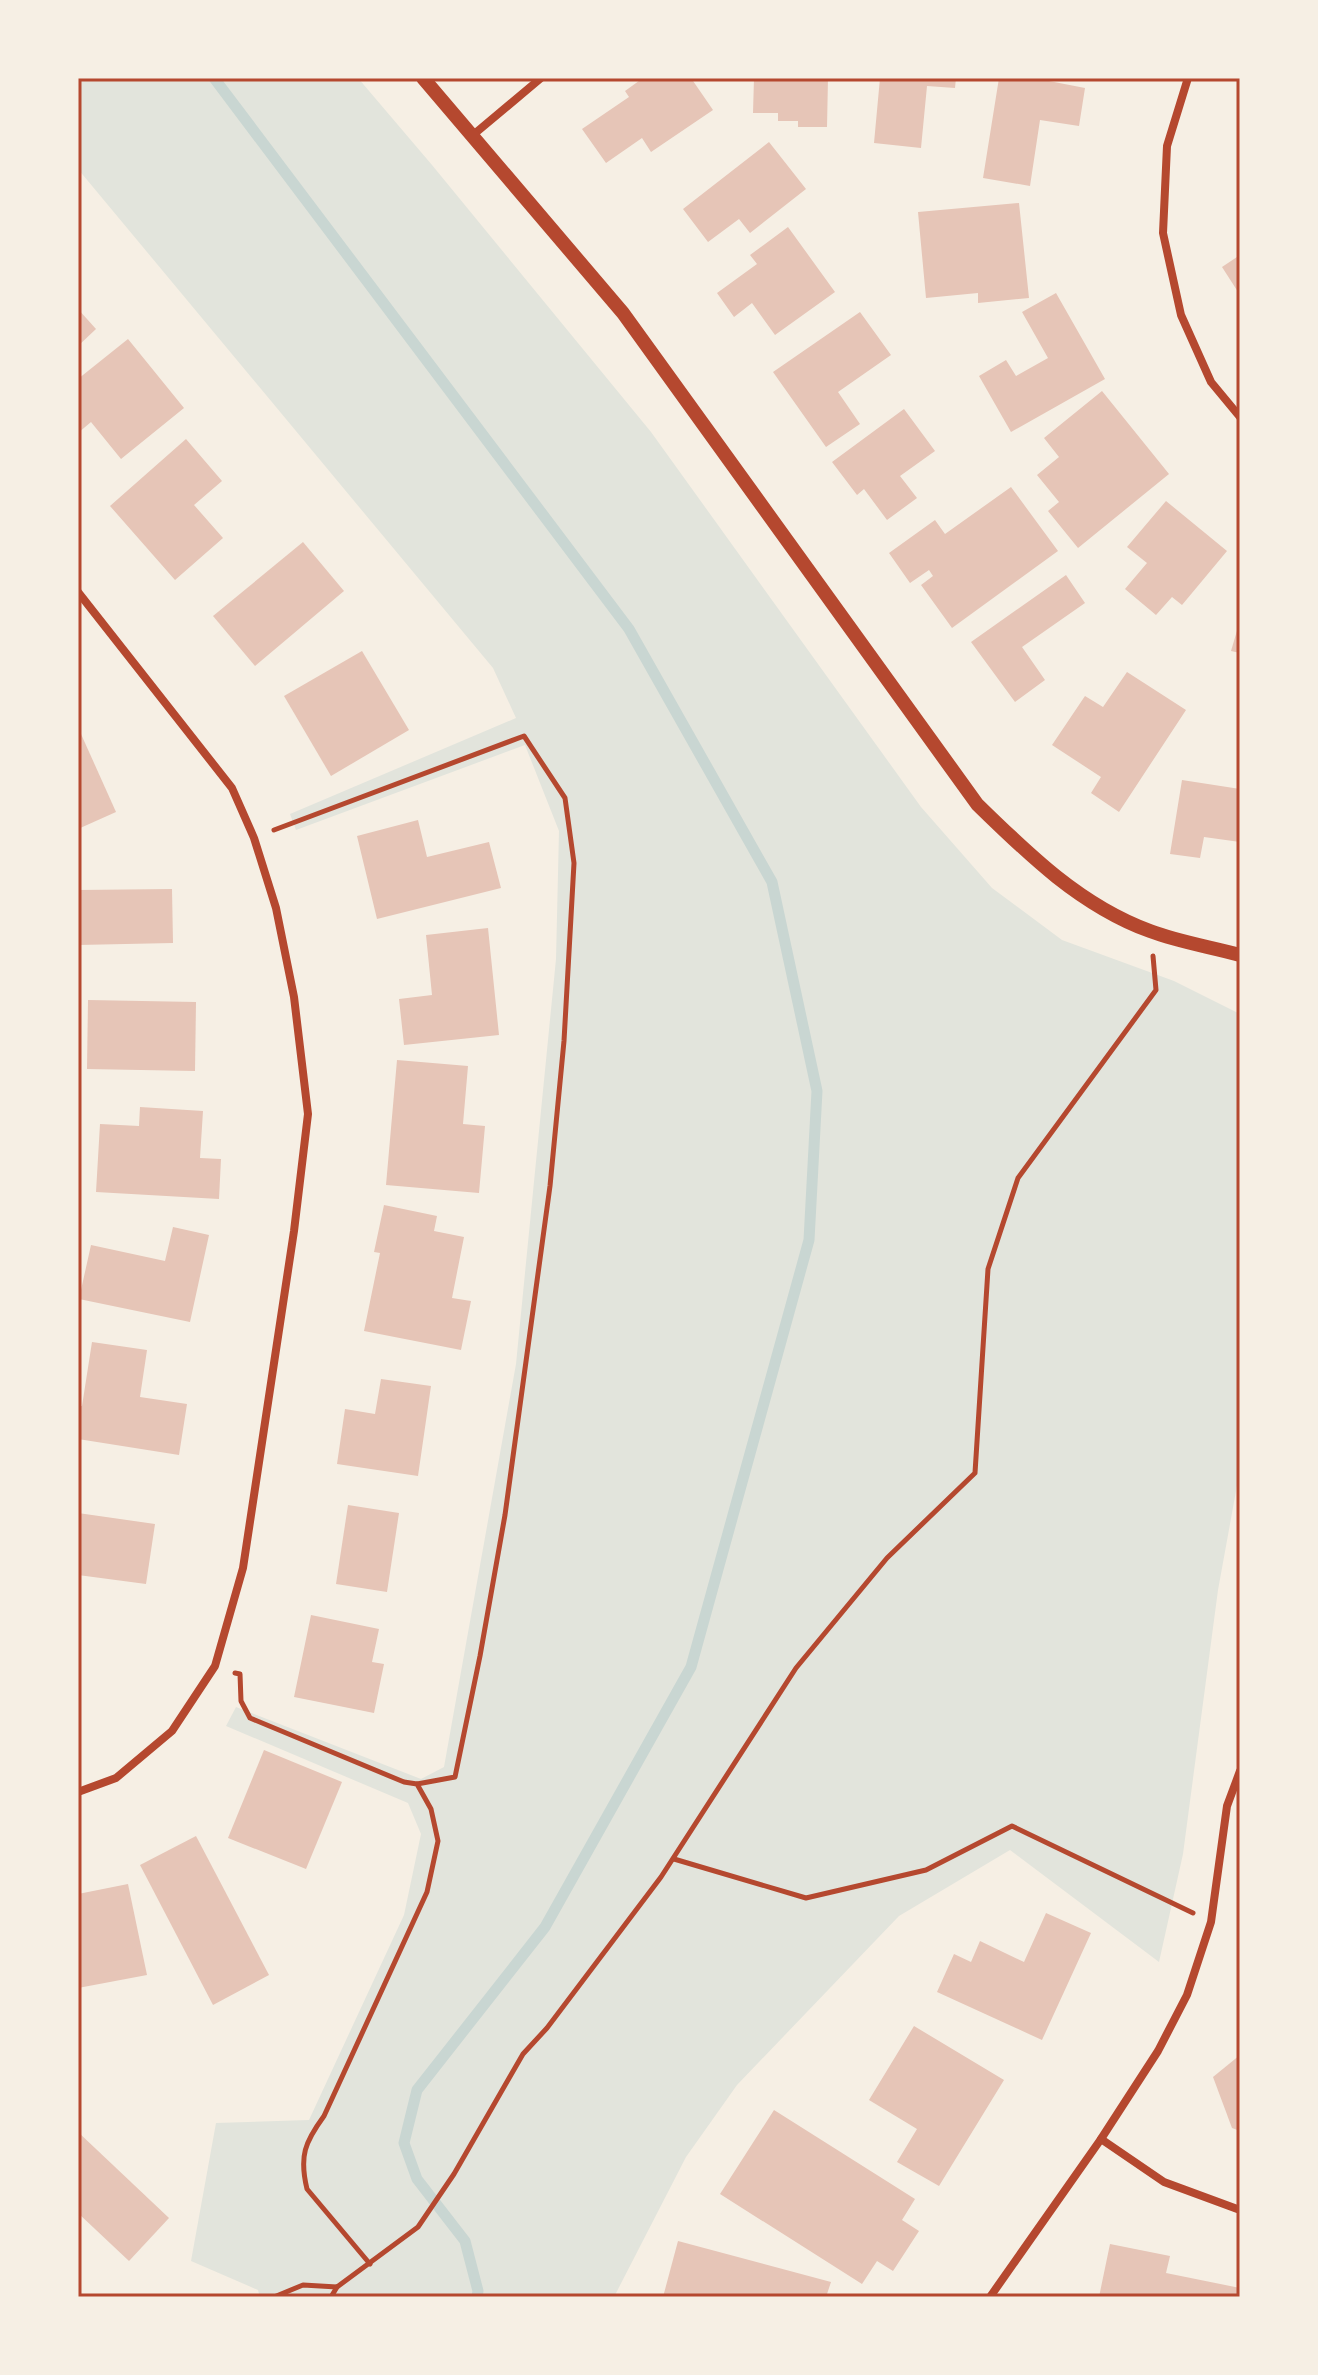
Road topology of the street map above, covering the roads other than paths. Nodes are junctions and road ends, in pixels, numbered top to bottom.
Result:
1 (423, 78) edge
2 (541, 78) edge
3 (1188, 78) edge
4 (473, 135) junction
5 (1240, 417) edge
6 (78, 592) edge
7 (1240, 955) edge
8 (1240, 1771) edge
9 (78, 1792) edge
10 (1101, 2139) junction
11 (1240, 2210) edge
12 (990, 2297) edge

1 - 4 street
2 - 4 street
3 - 5 street
4 - 7 street
6 - 9 street
8 - 10 street
10 - 11 street
10 - 12 street

